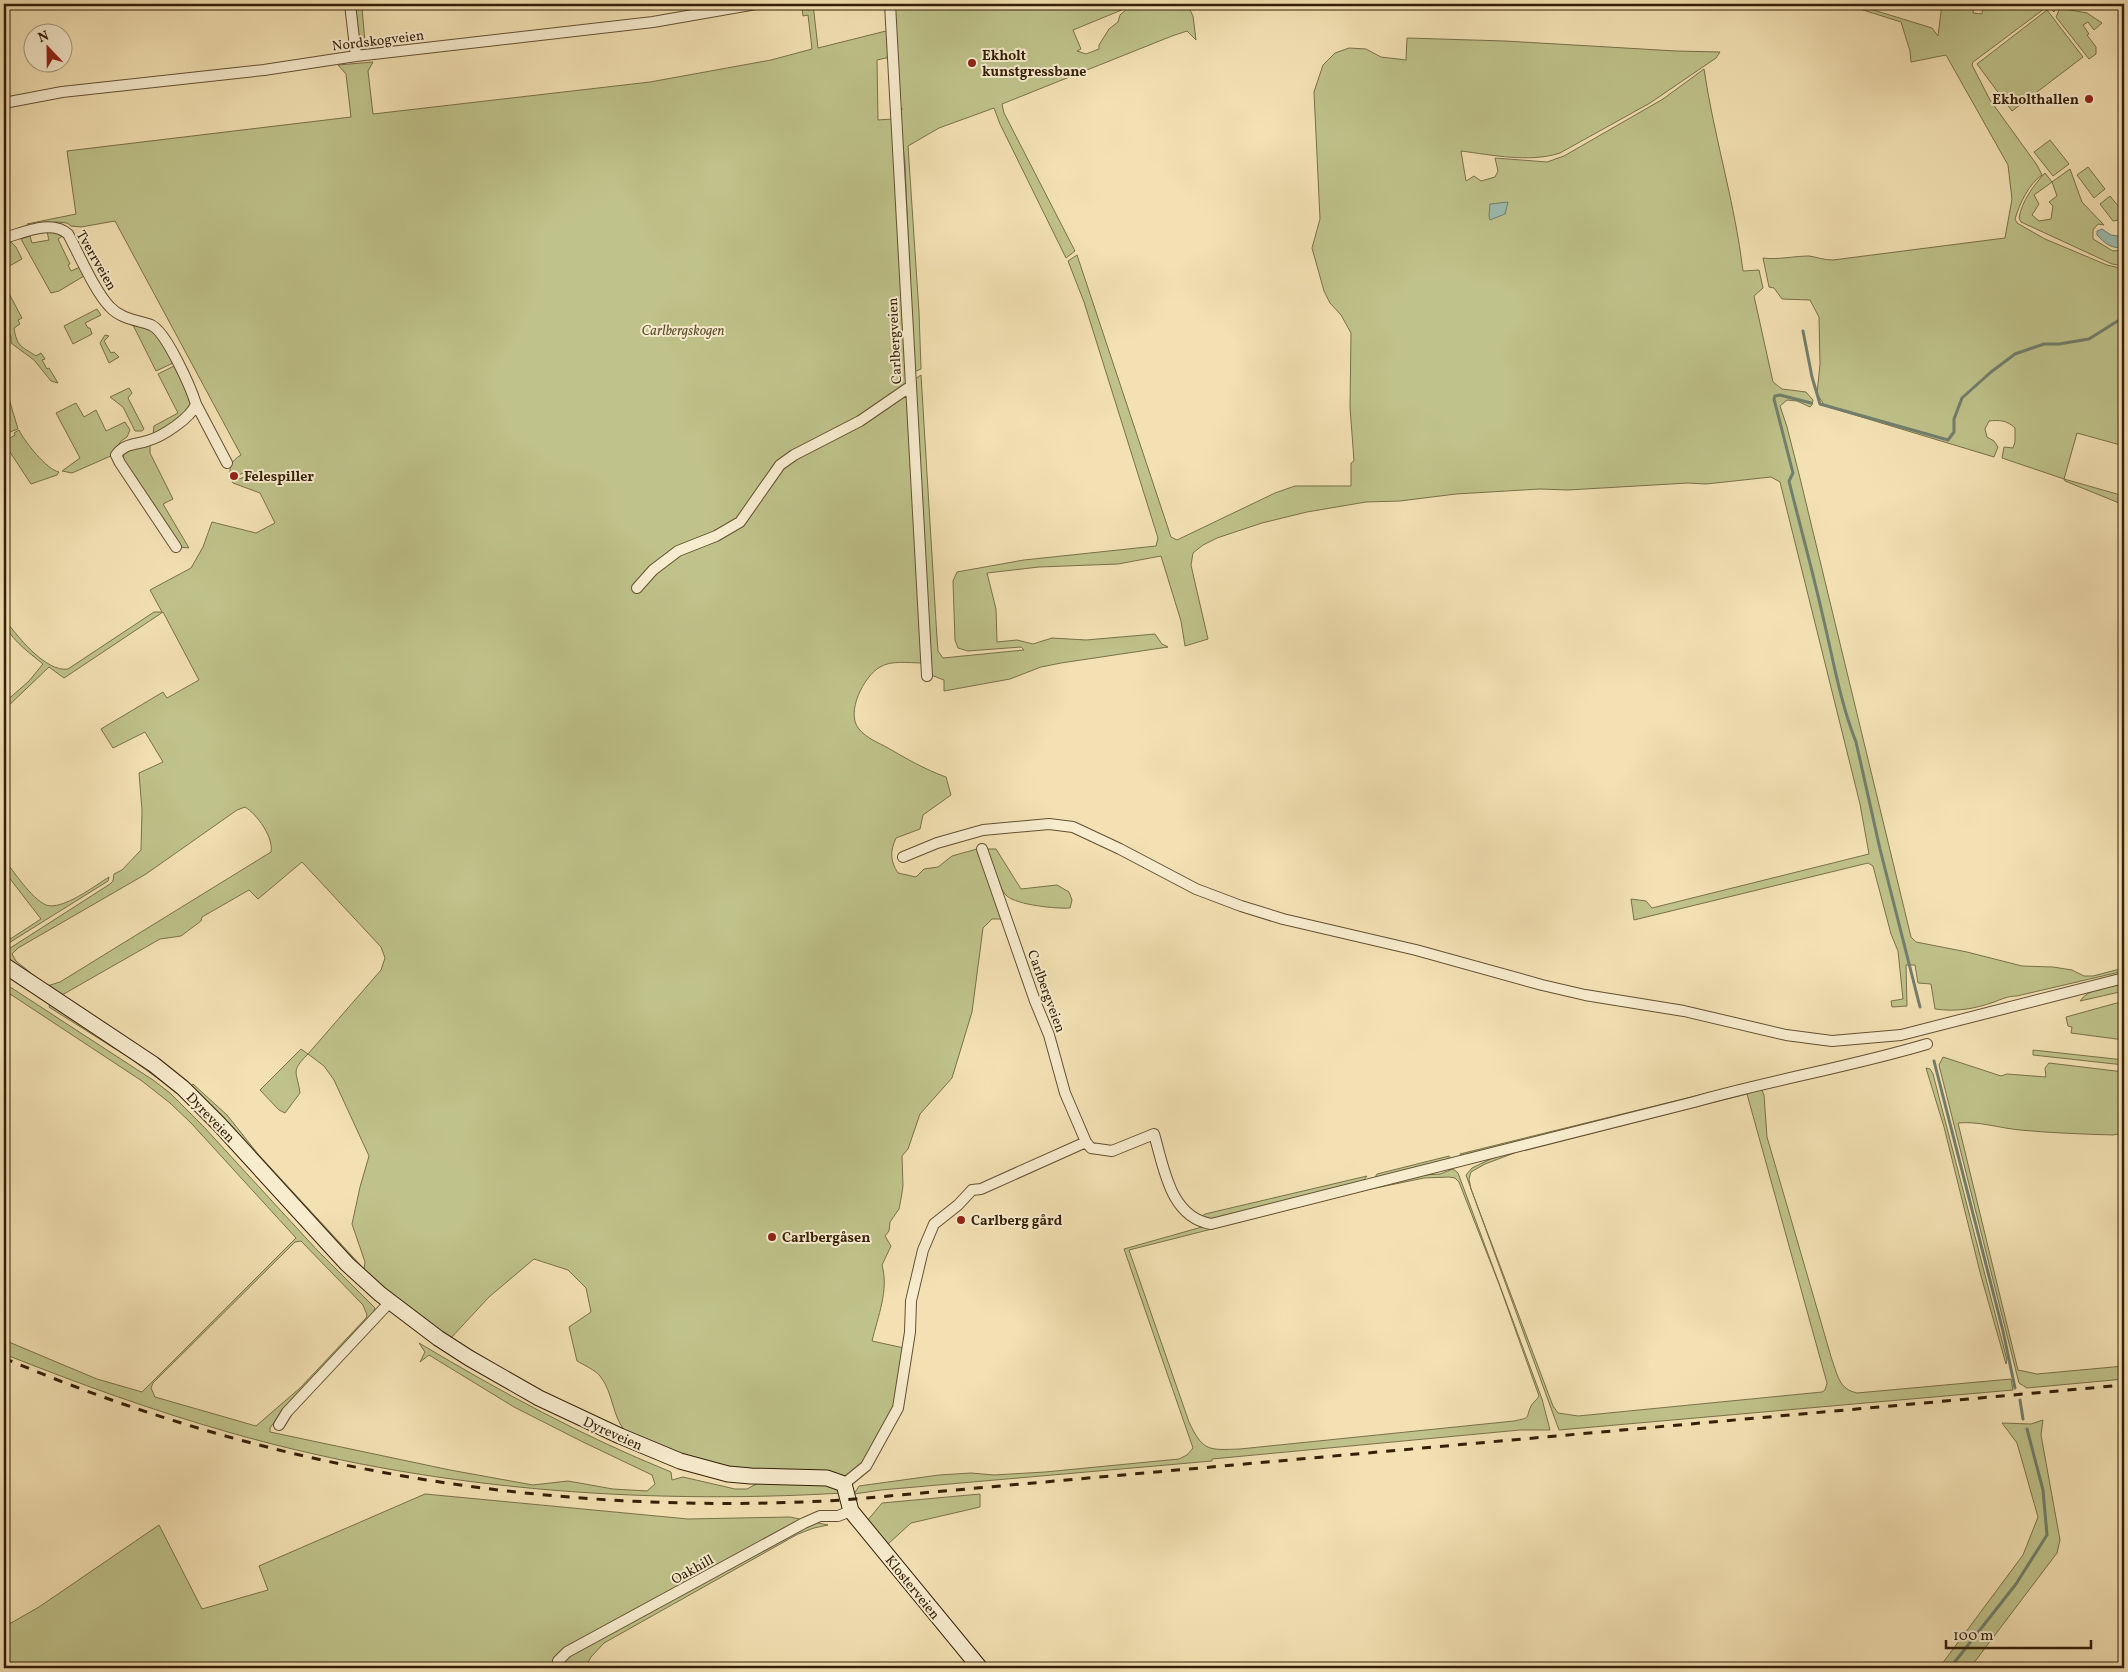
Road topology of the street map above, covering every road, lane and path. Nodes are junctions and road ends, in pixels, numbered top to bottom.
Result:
1 (350, 4) edge
2 (756, 4) edge
3 (890, 4) edge
4 (356, 56) junction
5 (4, 102) edge
6 (4, 238) edge
7 (910, 386) junction
8 (196, 404) junction
9 (227, 463) dead end
10 (176, 547) dead end
11 (637, 588) dead end
12 (927, 676) dead end
13 (982, 849) dead end
14 (903, 857) dead end
15 (4, 965) edge
16 (2124, 978) edge
17 (1927, 1044) dead end
18 (1086, 1142) junction
19 (389, 1302) junction
20 (279, 1425) dead end
21 (844, 1484) junction
22 (850, 1507) junction
23 (558, 1668) edge
24 (980, 1668) edge

1 - 4 street
2 - 4 street, Nordskogveien
3 - 7 street, Carlbergveien
4 - 5 street, Nordskogveien
6 - 8 street, Tverrveien
7 - 11 street
7 - 12 street, Carlbergveien
8 - 9 street, Tverrveien
8 - 10 street
13 - 18 street, Carlbergveien
14 - 16 street
15 - 19 main road, Dyreveien
17 - 18 street
18 - 21 street
19 - 20 street
19 - 21 main road, Dyreveien
21 - 22 main road
22 - 23 street, Oakhill
22 - 24 main road, Klosterveien

